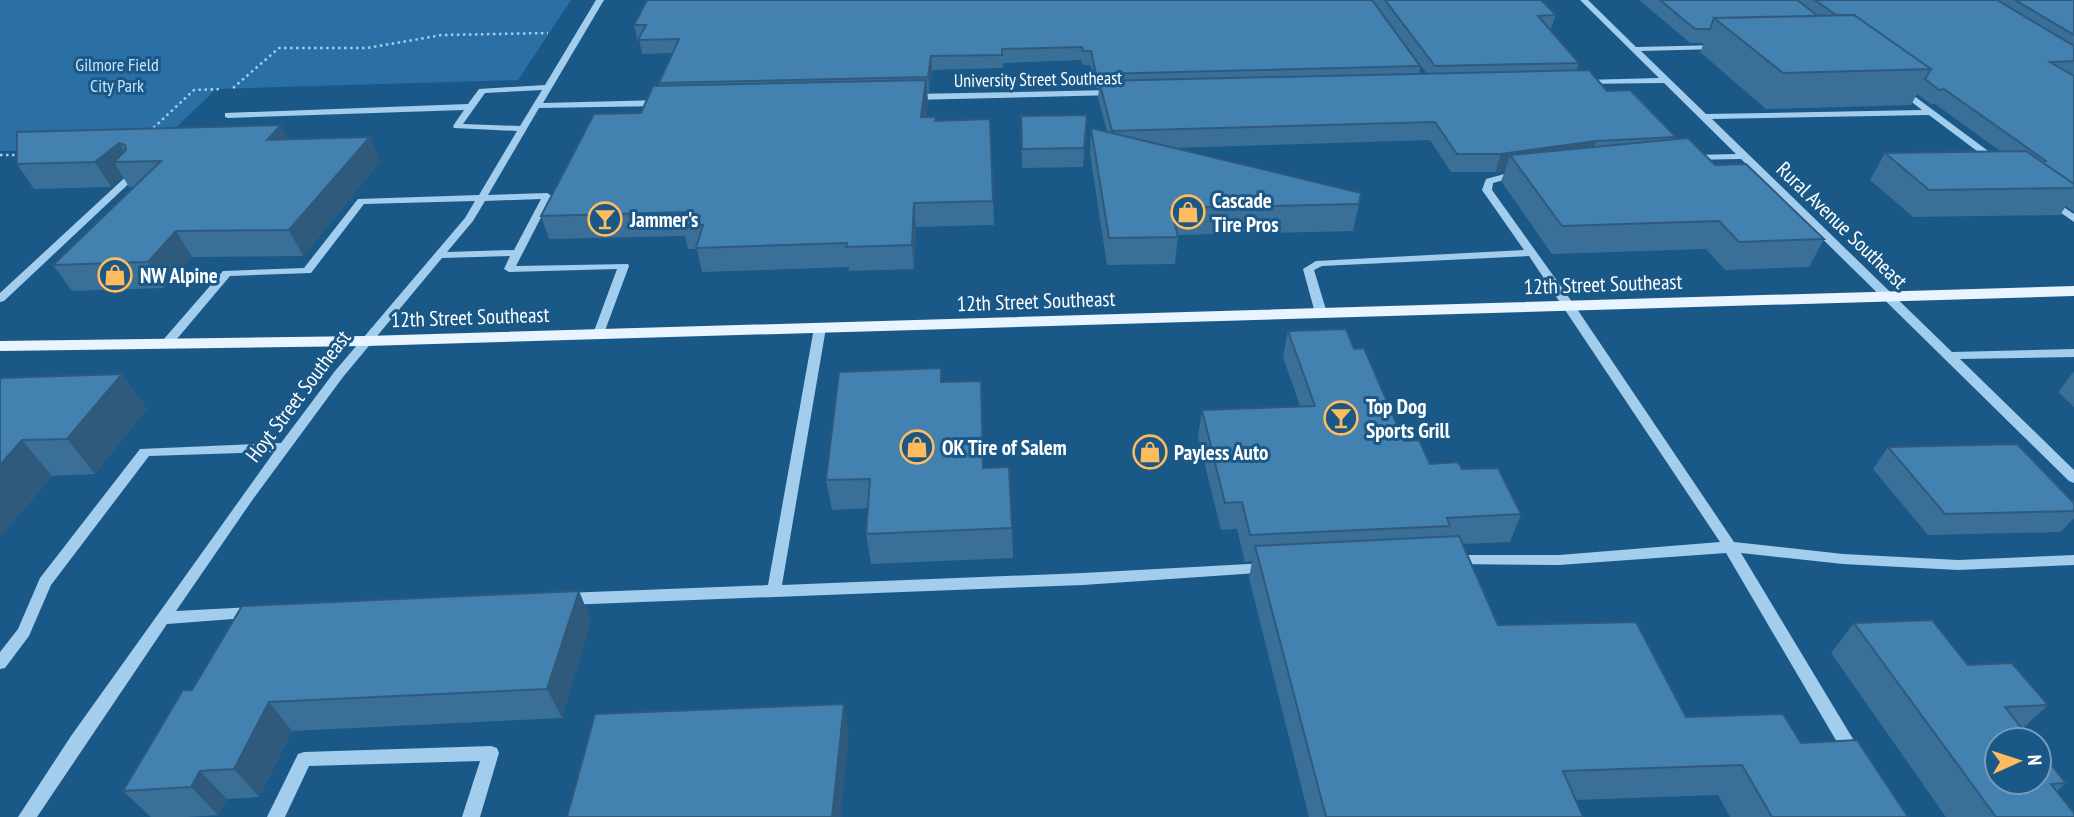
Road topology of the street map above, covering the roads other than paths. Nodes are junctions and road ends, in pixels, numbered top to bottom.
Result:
1 (600, 0) edge
2 (1584, 0) edge
3 (1730, 46) edge
4 (1634, 48) junction
5 (1666, 80) junction
6 (1573, 82) edge
7 (1890, 82) edge
8 (547, 87) junction
9 (1125, 92) edge
10 (905, 97) edge
11 (673, 103) edge
12 (536, 106) junction
13 (470, 107) junction
14 (1931, 112) junction
15 (228, 115) dead end
16 (1704, 117) junction
17 (522, 129) junction
18 (1744, 156) junction
19 (1675, 159) edge
20 (2008, 170) edge
21 (1535, 171) edge
22 (135, 173) edge
23 (2041, 195) edge
24 (481, 198) junction
25 (2074, 219) edge
26 (518, 253) junction
27 (1531, 253) junction
28 (441, 256) junction
29 (2073, 292) edge
30 (1888, 297) junction
31 (0, 299) edge
32 (1569, 306) junction
33 (1321, 313) junction
34 (820, 328) junction
35 (599, 334) junction
36 (366, 341) junction
37 (167, 343) junction
38 (0, 346) edge
39 (2074, 352) edge
40 (1949, 356) junction
41 (285, 447) junction
42 (2074, 478) edge
43 (1730, 547) junction
44 (1437, 560) edge
45 (2074, 560) edge
46 (1276, 568) edge
47 (774, 592) junction
48 (547, 600) edge
49 (273, 612) edge
50 (163, 618) junction
51 (0, 663) edge
52 (1863, 770) edge
53 (27, 817) edge
54 (276, 817) edge
55 (471, 817) edge

1 - 8 street, Hoyt Street Southeast
2 - 4 street, Rural Avenue Southeast
3 - 4 lane
4 - 5 street, Rural Avenue Southeast
5 - 6 street
5 - 16 street, Rural Avenue Southeast
7 - 14 street
8 - 12 street, Hoyt Street Southeast
8 - 13 lane
9 - 10 street, University Street Southeast
11 - 12 street
12 - 17 street, Hoyt Street Southeast
13 - 15 street
13 - 17 lane
14 - 16 street
14 - 20 street
16 - 18 street, Rural Avenue Southeast
17 - 24 street, Hoyt Street Southeast
18 - 19 street
18 - 30 street, Rural Avenue Southeast
21 - 27 street
22 - 31 street
23 - 25 street
24 - 26 street
24 - 28 street, Hoyt Street Southeast
24 - 37 street
26 - 28 street
26 - 35 street
27 - 32 street
27 - 33 street
28 - 36 street, Hoyt Street Southeast
29 - 30 main road, 12th Street Southeast
30 - 32 main road, 12th Street Southeast
30 - 40 street, Rural Avenue Southeast
32 - 33 main road, 12th Street Southeast
32 - 43 street
33 - 34 main road, 12th Street Southeast
34 - 35 main road, 12th Street Southeast
34 - 47 street
35 - 36 main road, 12th Street Southeast
36 - 37 main road, 12th Street Southeast
36 - 41 street, Hoyt Street Southeast
37 - 38 main road, 12th Street Southeast
39 - 40 street
40 - 42 street, Rural Avenue Southeast
41 - 50 street, Hoyt Street Southeast
41 - 51 street
43 - 44 street
43 - 45 lane
43 - 52 street
46 - 47 street
47 - 48 street
49 - 50 street
50 - 53 street, Hoyt Street Southeast
54 - 55 street

